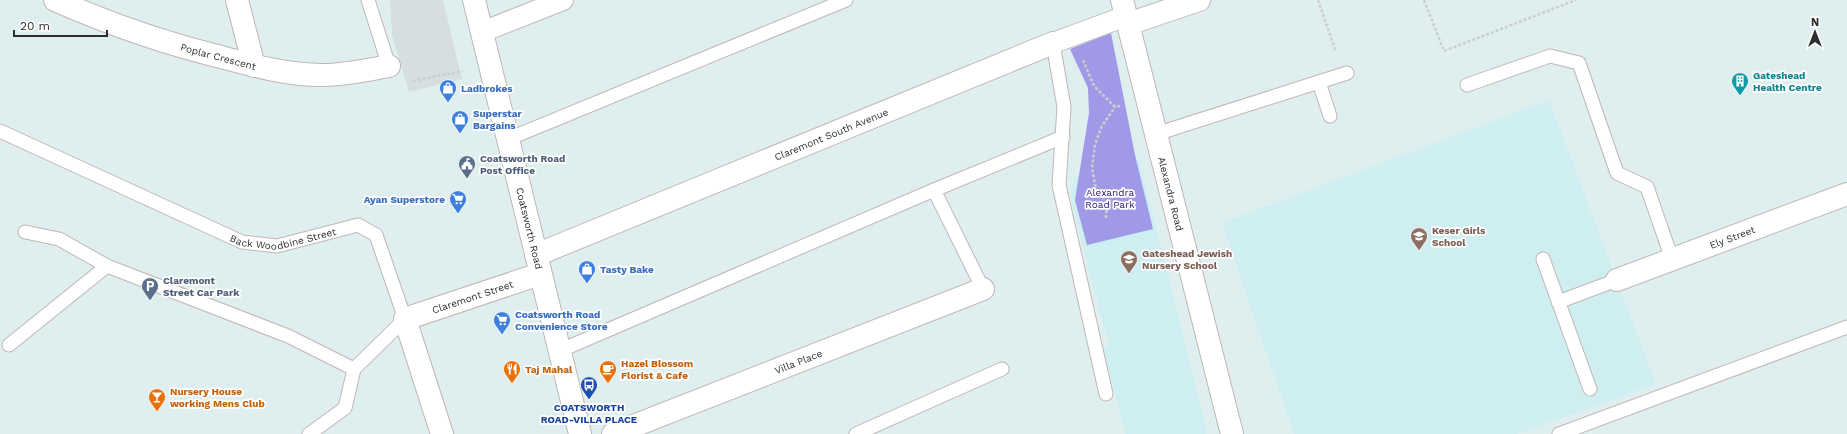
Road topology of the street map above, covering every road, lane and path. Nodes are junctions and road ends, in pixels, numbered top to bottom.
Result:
1 (54, 0) edge
2 (237, 0) edge
3 (368, 0) edge
4 (474, 0) edge
5 (563, 0) edge
6 (846, 0) edge
7 (1199, 0) edge
8 (1318, 0) edge
9 (1424, 0) edge
10 (1576, 0) edge
11 (1126, 13) edge
12 (482, 32) junction
13 (1063, 40) junction
14 (254, 66) junction
15 (389, 66) junction
16 (491, 68) junction
17 (1344, 74) joint
18 (1319, 82) junction
19 (1467, 85) dead end
20 (1147, 96) junction
21 (1115, 107) junction
22 (1330, 116) dead end
23 (0, 132) edge
24 (1156, 134) junction
25 (1063, 137) junction
26 (508, 139) junction
27 (934, 190) junction
28 (1847, 194) edge
29 (1106, 218) dead end
30 (25, 232) dead end
31 (1543, 259) dead end
32 (1672, 259) junction
33 (538, 264) junction
34 (108, 266) junction
35 (1617, 280) joint
36 (983, 289) joint
37 (1558, 302) junction
38 (405, 319) junction
39 (1847, 327) edge
40 (9, 345) dead end
41 (559, 351) junction
42 (1002, 369) dead end
43 (354, 370) junction
44 (1590, 389) dead end
45 (1106, 394) dead end
46 (310, 434) edge
47 (442, 434) edge
48 (580, 434) edge
49 (613, 434) edge
50 (856, 434) edge
51 (1232, 434) edge
52 (1559, 434) edge

1 - 14 street, Poplar Crescent
2 - 14 street
3 - 15 lane
4 - 12 street, Coatsworth Road
5 - 12 street
6 - 26 lane
7 - 11 street
8 - 17 path
9 - 10 path
11 - 13 street, Claremont South Avenue
11 - 20 street, Alexandra Road
12 - 16 street, Coatsworth Road
13 - 21 path
13 - 25 lane
13 - 33 street, Claremont South Avenue
14 - 15 street, Poplar Crescent
15 - 16 path
16 - 26 street, Coatsworth Road
17 - 18 lane
18 - 22 lane
18 - 24 lane
19 - 32 lane
20 - 21 path
20 - 24 street, Alexandra Road
21 - 29 path
23 - 38 lane, Back Woodbine Street
24 - 51 street, Alexandra Road
25 - 27 lane
25 - 45 lane
26 - 33 street, Coatsworth Road
27 - 36 lane
27 - 41 lane
28 - 32 street, Ely Street
30 - 34 lane
31 - 37 lane
32 - 35 street, Ely Street
33 - 38 street, Claremont Street
33 - 41 street, Coatsworth Road
34 - 40 lane
34 - 43 lane
35 - 37 lane
36 - 49 street, Villa Place
37 - 44 lane
38 - 43 lane
38 - 47 street, Back Woodbine Street
39 - 52 lane
41 - 48 street, Coatsworth Road
42 - 50 lane
43 - 46 lane

